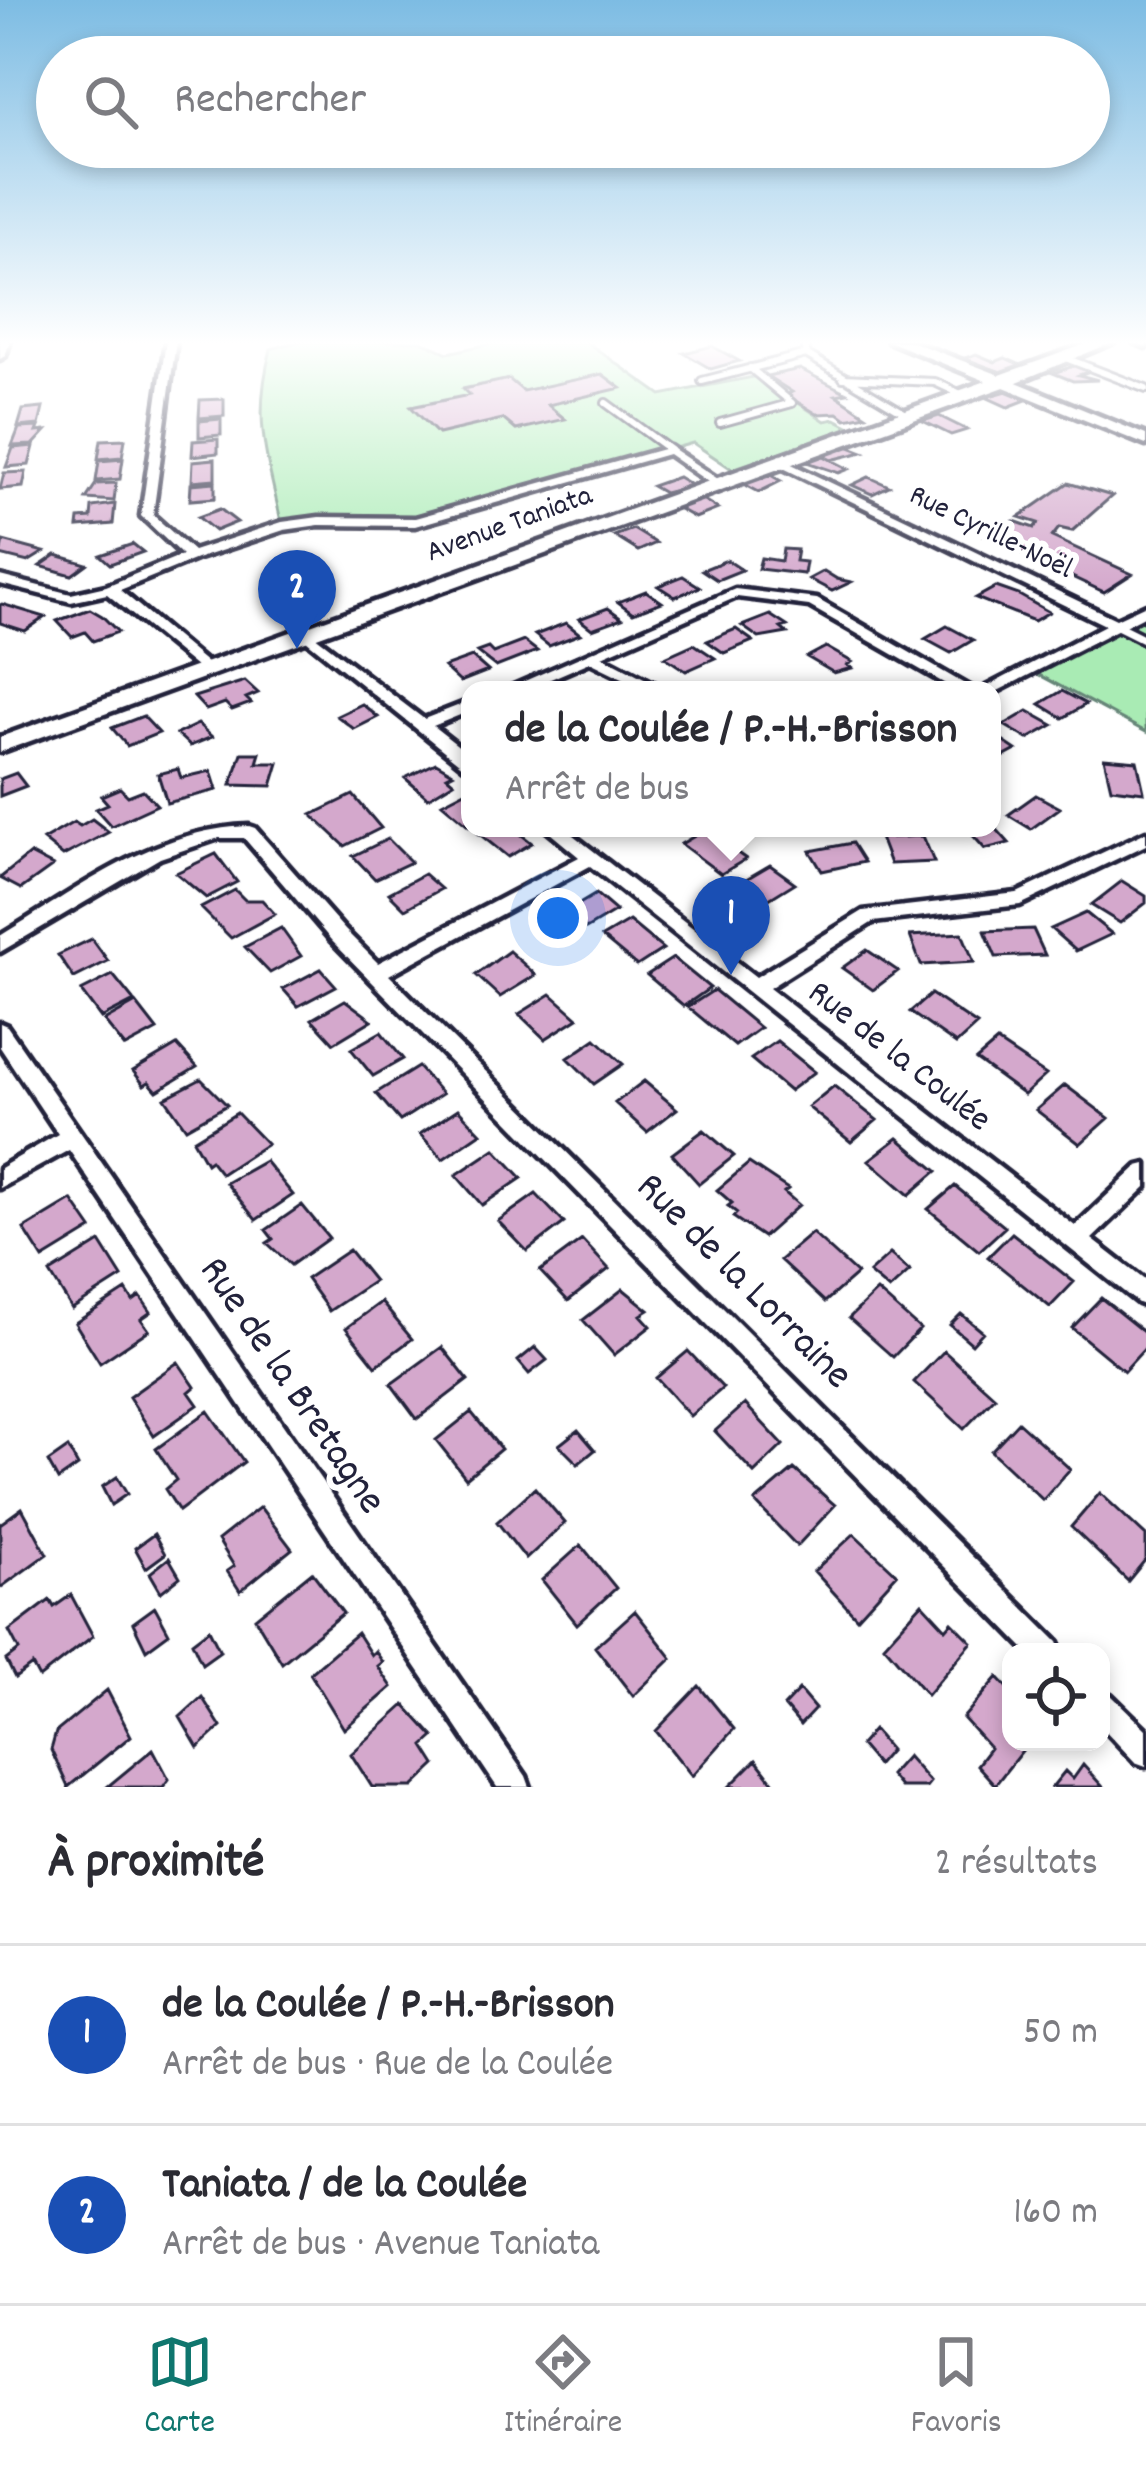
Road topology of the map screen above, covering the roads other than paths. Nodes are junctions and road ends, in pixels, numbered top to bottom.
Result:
1 (160, 424) edge
2 (635, 424) edge
3 (884, 424) edge
4 (1109, 424) edge
5 (1146, 440) edge
6 (670, 450) junction
7 (777, 461) junction
8 (718, 483) junction
9 (191, 556) junction
10 (0, 580) edge
11 (110, 590) junction
12 (1146, 609) edge
13 (1114, 624) junction
14 (306, 633) junction
15 (1146, 640) edge
16 (594, 658) junction
17 (207, 670) junction
18 (535, 681) edge
19 (641, 681) edge
20 (952, 681) edge
21 (1001, 685) edge
22 (461, 710) edge
23 (422, 725) junction
24 (0, 745) edge
25 (461, 756) edge
26 (564, 837) edge
27 (1146, 838) edge
28 (591, 858) junction
29 (0, 945) edge
30 (376, 974) junction
31 (755, 987) junction
32 (0, 1031) edge
33 (72, 1137) junction
34 (1146, 1173) edge
35 (0, 1179) edge
36 (1076, 1240) junction
37 (1146, 1295) edge
38 (1039, 1643) edge
39 (1110, 1715) edge
40 (1146, 1751) edge
41 (515, 1787) edge

1 - 9 street
2 - 6 lane
3 - 7 main road, Avenue Taniata
4 - 5 street
6 - 8 street
6 - 9 street
7 - 8 main road, Avenue Taniata
7 - 13 street, Rue Cyrille-Noël
8 - 14 main road, Avenue Taniata
9 - 11 street
10 - 11 street
11 - 17 street
12 - 13 street
13 - 15 lane
13 - 21 street
14 - 17 main road, Avenue Taniata
14 - 23 street
16 - 18 street
16 - 19 street
16 - 20 street
17 - 24 main road, Avenue Taniata
22 - 23 street
23 - 25 street
26 - 28 street, Rue de la Coulée
27 - 31 street
28 - 30 street
28 - 31 street, Rue de la Coulée
29 - 30 street, Rue de la Lorraine
30 - 38 street, Rue de la Lorraine
31 - 36 street, Rue de la Coulée
32 - 33 street, Rue de la Bretagne
33 - 35 street
33 - 41 street, Rue de la Bretagne
34 - 36 street
36 - 37 street, Rue de la Coulée
39 - 40 street

